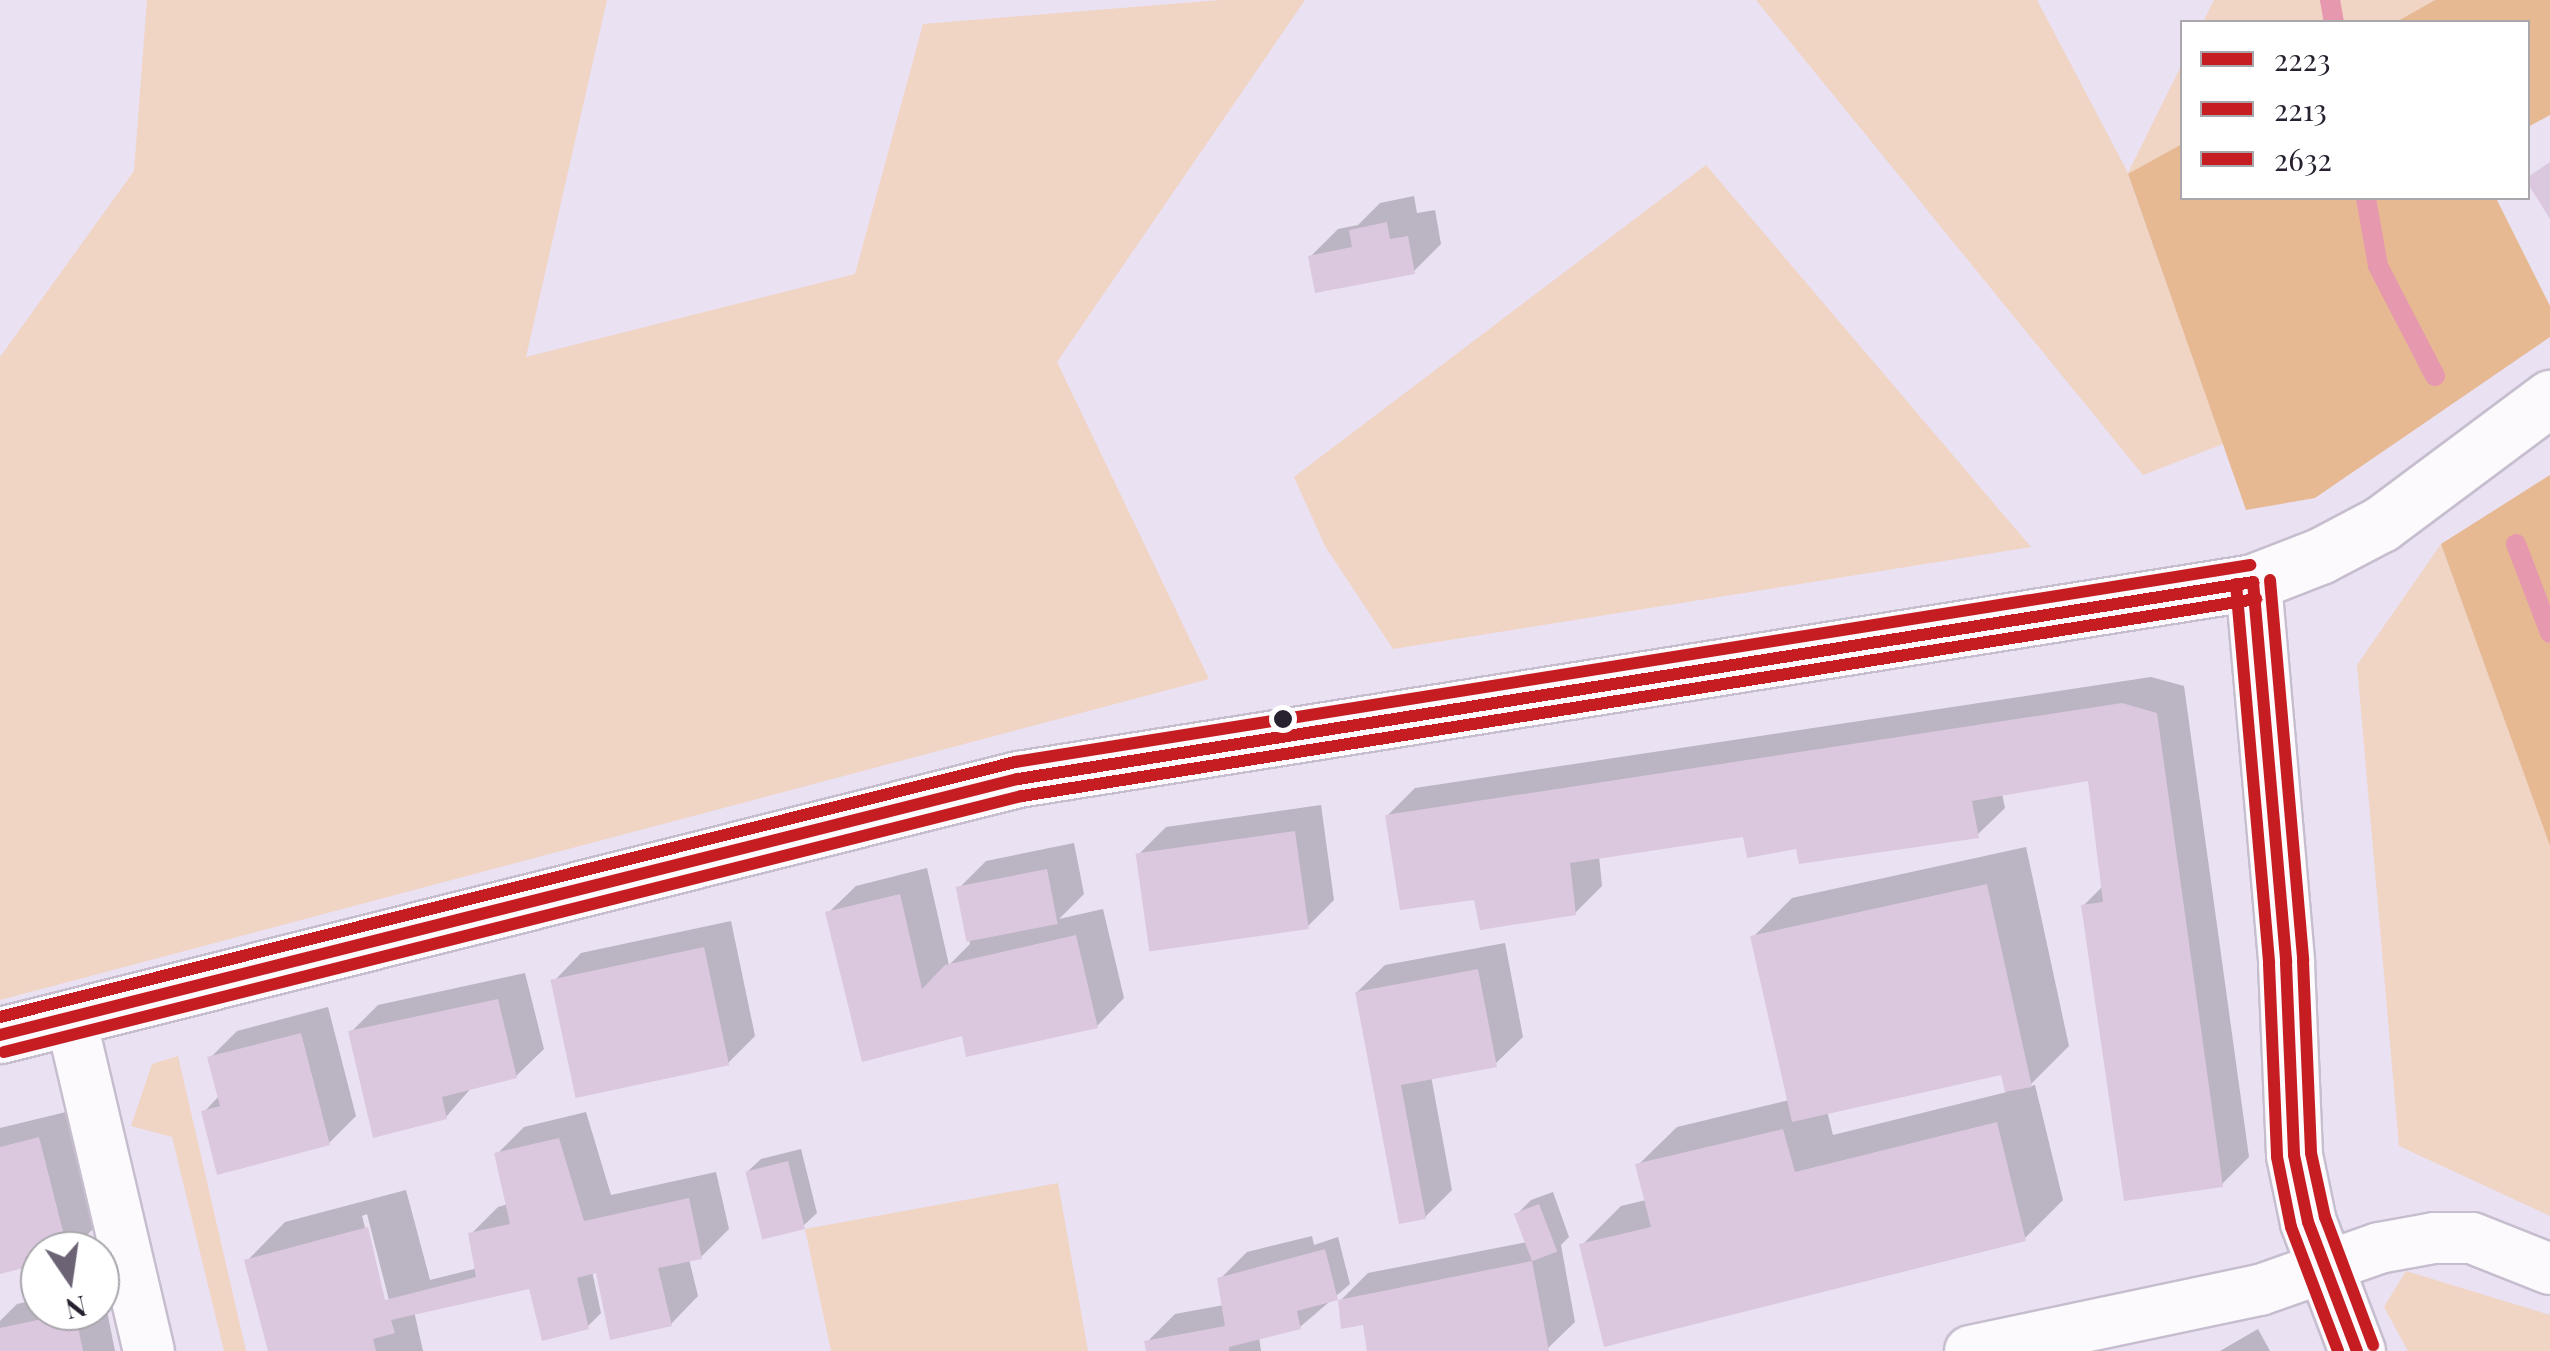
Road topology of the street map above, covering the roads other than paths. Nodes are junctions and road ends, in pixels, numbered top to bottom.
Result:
1 (2550, 398) edge
2 (2253, 582) junction
3 (71, 1019) junction
4 (0, 1035) edge
5 (2322, 1267) junction
6 (2550, 1270) edge
7 (2105, 1336) edge
8 (149, 1351) edge
9 (1970, 1351) edge
10 (2357, 1351) edge

1 - 2 main road
2 - 3 main road
2 - 5 main road
3 - 4 main road
3 - 8 street
5 - 6 street
5 - 7 street
5 - 10 main road
7 - 9 street

